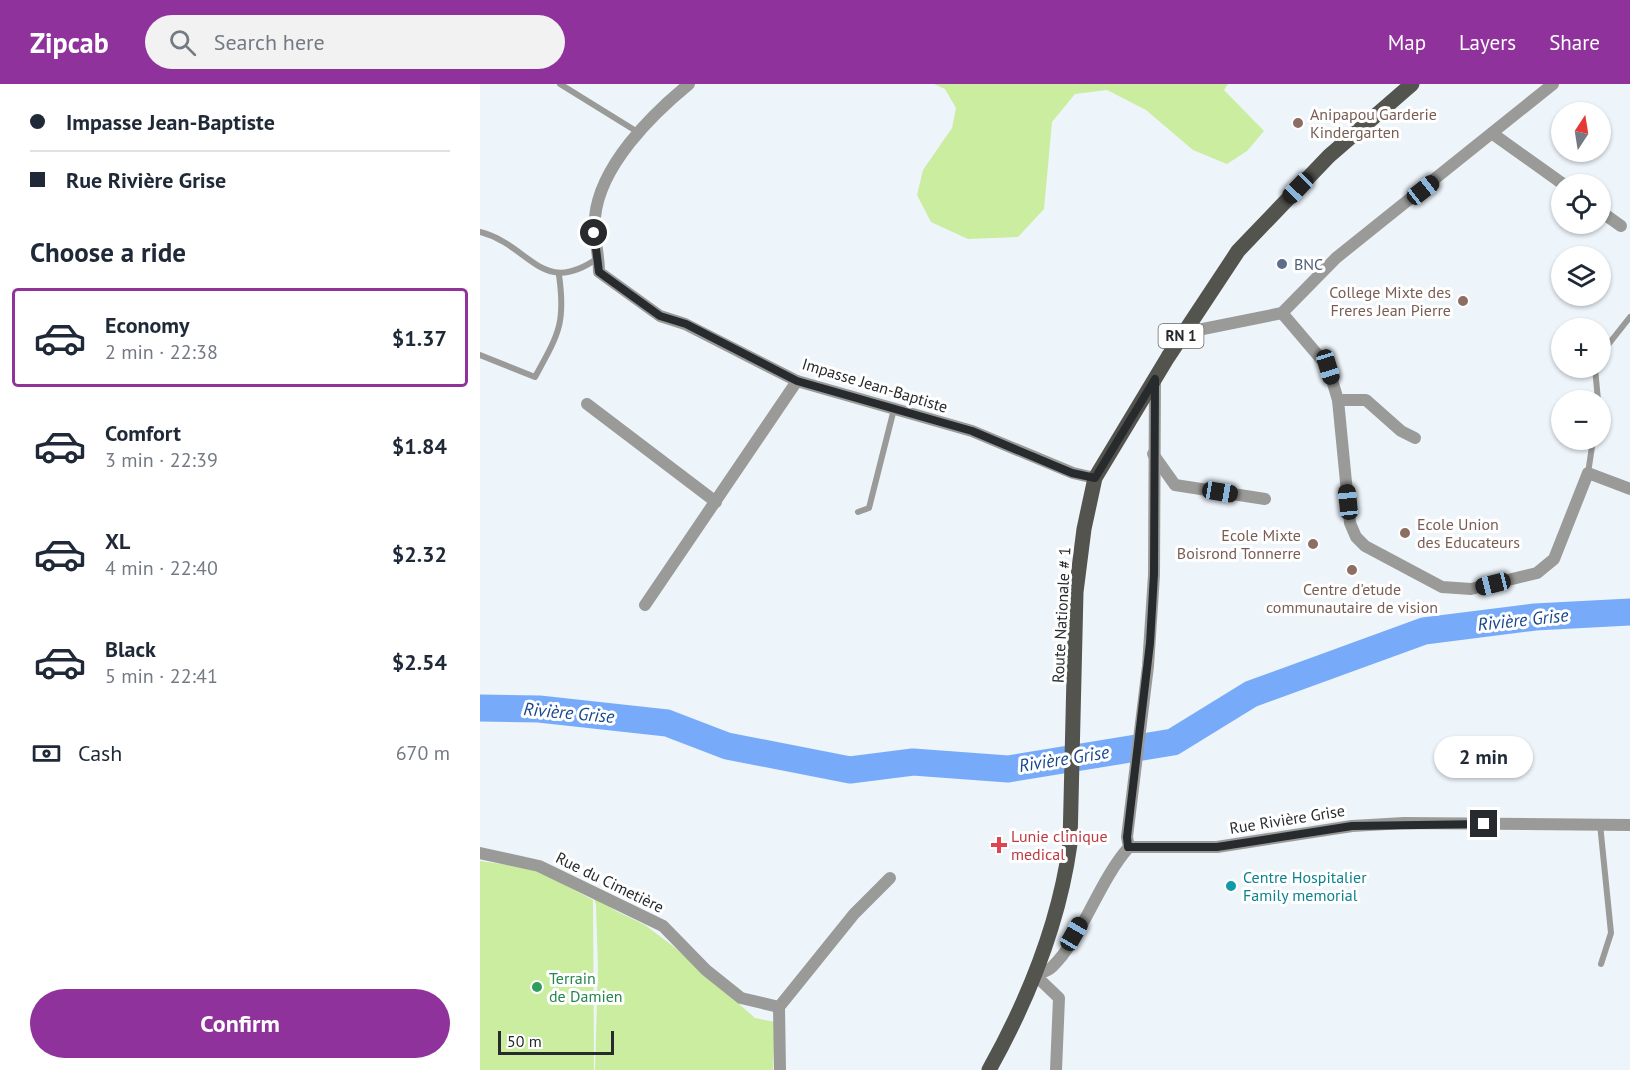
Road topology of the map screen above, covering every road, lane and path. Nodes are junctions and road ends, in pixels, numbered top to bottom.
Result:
1 (560, 84) edge
2 (689, 84) edge
3 (1412, 84) edge
4 (1553, 84) edge
5 (636, 131) junction
6 (1493, 135) junction
7 (1551, 176) edge
8 (1611, 219) edge
9 (1621, 226) dead end
10 (480, 232) edge
11 (599, 258) junction
12 (559, 274) junction
13 (1282, 313) junction
14 (1630, 317) edge
15 (1183, 333) junction
16 (1611, 341) edge
17 (480, 355) edge
18 (1155, 379) junction
19 (797, 381) junction
20 (1338, 400) junction
21 (587, 404) dead end
22 (894, 408) junction
23 (1415, 438) dead end
24 (1591, 450) edge
25 (1153, 454) junction
26 (1588, 473) junction
27 (1095, 478) junction
28 (1630, 489) edge
29 (1265, 499) dead end
30 (716, 502) junction
31 (858, 512) dead end
32 (645, 605) dead end
33 (1600, 824) junction
34 (1630, 825) edge
35 (1128, 842) junction
36 (480, 853) edge
37 (890, 878) dead end
38 (1601, 964) dead end
39 (1035, 975) junction
40 (779, 1007) junction
41 (780, 1070) edge
42 (989, 1070) edge
43 (1056, 1070) edge

1 - 5 lane
2 - 5 street, Impasse Jean-Baptiste
3 - 15 main road, Route Nationale # 1 / RN 1
4 - 6 street
5 - 11 street, Impasse Jean-Baptiste
6 - 7 street
6 - 13 street
8 - 9 street
10 - 12 lane
11 - 12 lane
11 - 19 street, Impasse Jean-Baptiste
12 - 17 lane
13 - 15 street
13 - 20 street
14 - 16 lane
15 - 18 main road, Route Nationale # 1 / RN 1
18 - 25 street
18 - 27 main road, Route Nationale # 1 / RN 1
19 - 22 street, Impasse Jean-Baptiste
19 - 30 street
20 - 23 street
20 - 26 street
21 - 30 street
22 - 27 street, Impasse Jean-Baptiste
22 - 31 lane
24 - 26 lane
25 - 29 street
25 - 35 street
26 - 28 street
27 - 39 main road, Route Nationale # 1 / RN 1
30 - 32 street
33 - 34 street, Rue Rivière Grise
33 - 35 street, Rue Rivière Grise
33 - 38 lane
35 - 39 street
36 - 40 street, Rue du Cimetière
37 - 40 street
39 - 42 main road, Route Nationale # 1 / RN 1
39 - 43 street
40 - 41 street

